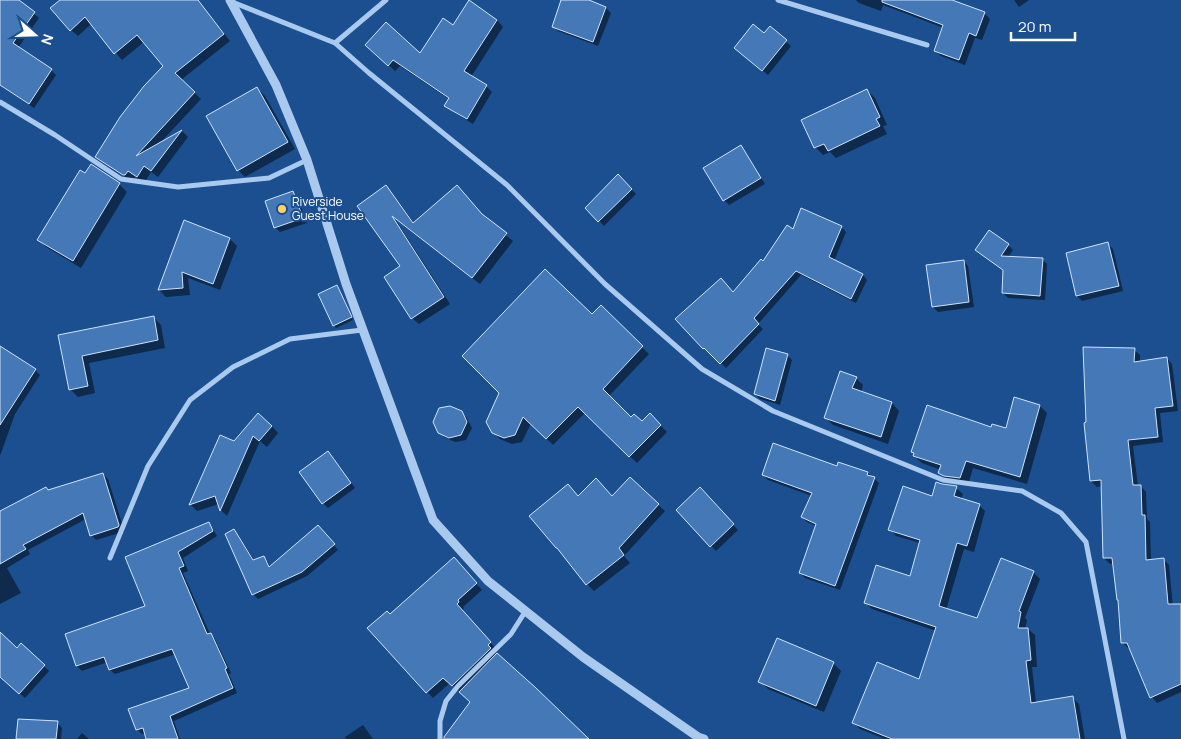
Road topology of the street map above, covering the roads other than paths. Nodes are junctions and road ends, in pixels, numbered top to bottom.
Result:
1 (386, 0) edge
2 (778, 0) edge
3 (231, 1) edge
4 (335, 43) junction
5 (927, 45) dead end
6 (0, 102) edge
7 (307, 160) junction
8 (362, 330) junction
9 (110, 558) dead end
10 (525, 612) junction
11 (699, 738) edge
12 (440, 739) edge
13 (1124, 739) edge

1 - 4 street
2 - 5 street
3 - 4 street
3 - 7 street
4 - 13 street
6 - 7 street
7 - 8 street
8 - 9 street
8 - 10 street
10 - 11 street
10 - 12 street

